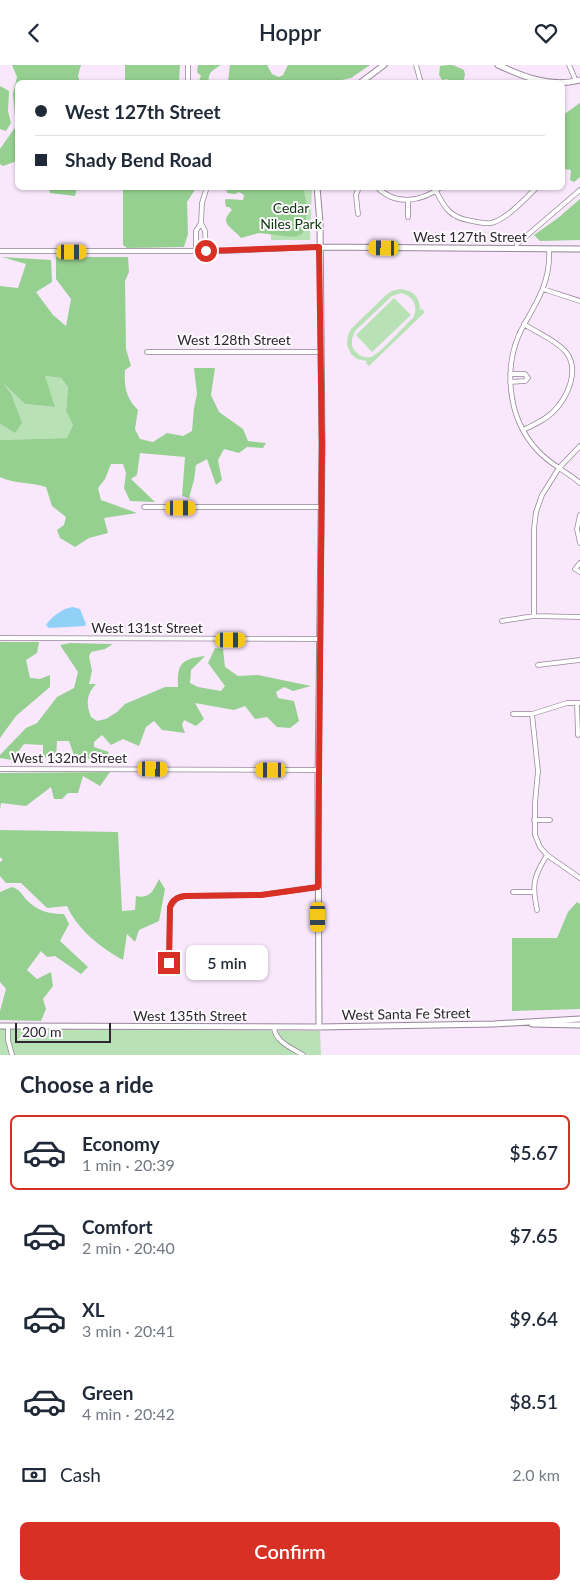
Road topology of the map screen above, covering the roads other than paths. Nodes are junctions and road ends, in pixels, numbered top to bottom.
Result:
1 (188, 65) edge
2 (384, 65) edge
3 (416, 65) edge
4 (498, 65) edge
5 (570, 65) edge
6 (188, 80) edge
7 (364, 80) edge
8 (420, 80) edge
9 (535, 80) edge
10 (578, 80) edge
11 (565, 82) edge
12 (206, 190) edge
13 (317, 190) edge
14 (357, 190) edge
15 (380, 190) edge
16 (534, 190) edge
17 (580, 190) edge
18 (436, 191) joint
19 (408, 200) junction
20 (358, 214) dead end
21 (408, 217) dead end
22 (201, 223) junction
23 (319, 247) junction
24 (516, 249) junction
25 (549, 249) junction
26 (580, 249) edge
27 (0, 251) edge
28 (196, 251) junction
29 (206, 251) junction
30 (543, 289) junction
31 (580, 301) edge
32 (524, 325) junction
33 (147, 352) dead end
34 (320, 352) junction
35 (510, 373) junction
36 (510, 381) junction
37 (524, 430) junction
38 (580, 446) edge
39 (559, 468) junction
40 (580, 483) edge
41 (144, 507) dead end
42 (321, 507) junction
43 (580, 515) edge
44 (580, 543) edge
45 (580, 563) edge
46 (580, 572) edge
47 (534, 616) junction
48 (580, 617) edge
49 (502, 621) dead end
50 (0, 639) edge
51 (320, 639) junction
52 (580, 661) edge
53 (538, 665) dead end
54 (578, 703) edge
55 (513, 714) dead end
56 (532, 714) junction
57 (578, 735) dead end
58 (0, 769) edge
59 (318, 770) junction
60 (534, 819) junction
61 (550, 820) dead end
62 (547, 855) junction
63 (580, 878) edge
64 (318, 887) junction
65 (534, 891) junction
66 (513, 892) dead end
67 (537, 910) dead end
68 (169, 963) dead end
69 (580, 1019) edge
70 (494, 1024) junction
71 (580, 1025) edge
72 (0, 1026) edge
73 (8, 1026) junction
74 (274, 1027) junction
75 (319, 1027) junction
76 (12, 1055) edge
77 (303, 1055) edge

1 - 6 street
2 - 7 street
3 - 8 street
4 - 9 street
5 - 10 street
10 - 11 street
12 - 22 street
13 - 23 street
14 - 20 street
15 - 19 street
16 - 18 street
17 - 24 street
18 - 19 street
19 - 21 street
22 - 28 street
22 - 29 street
23 - 24 street, West 127th Street
23 - 29 street, West 127th Street
23 - 34 street
24 - 25 street, West 127th Street
25 - 26 street, West 127th Street
25 - 30 street
27 - 28 street, West 127th Street
28 - 29 street, West 127th Street
30 - 31 street
30 - 32 street
32 - 35 street
32 - 37 street
33 - 34 street, West 128th Street
34 - 42 street
35 - 36 street
35 - 36 street
36 - 37 street
37 - 39 street
38 - 39 street
39 - 40 street
39 - 47 street
41 - 42 street
42 - 51 street
43 - 44 street
45 - 46 street
47 - 48 street
47 - 49 street
50 - 51 street, West 131st Street
51 - 59 street
52 - 53 street
54 - 56 street
54 - 57 street
55 - 56 street
56 - 60 street
58 - 59 street, West 132nd Street
59 - 64 street
60 - 61 street
60 - 62 street
62 - 63 street
62 - 65 street
64 - 68 street
64 - 75 street
65 - 66 street
65 - 67 street
69 - 70 street, West Santa Fe Street
70 - 71 street, West Santa Fe Street
70 - 75 street, West Santa Fe Street
72 - 73 street, West 135th Street
73 - 74 street, West 135th Street
73 - 76 street
74 - 75 street, West 135th Street
74 - 77 street

